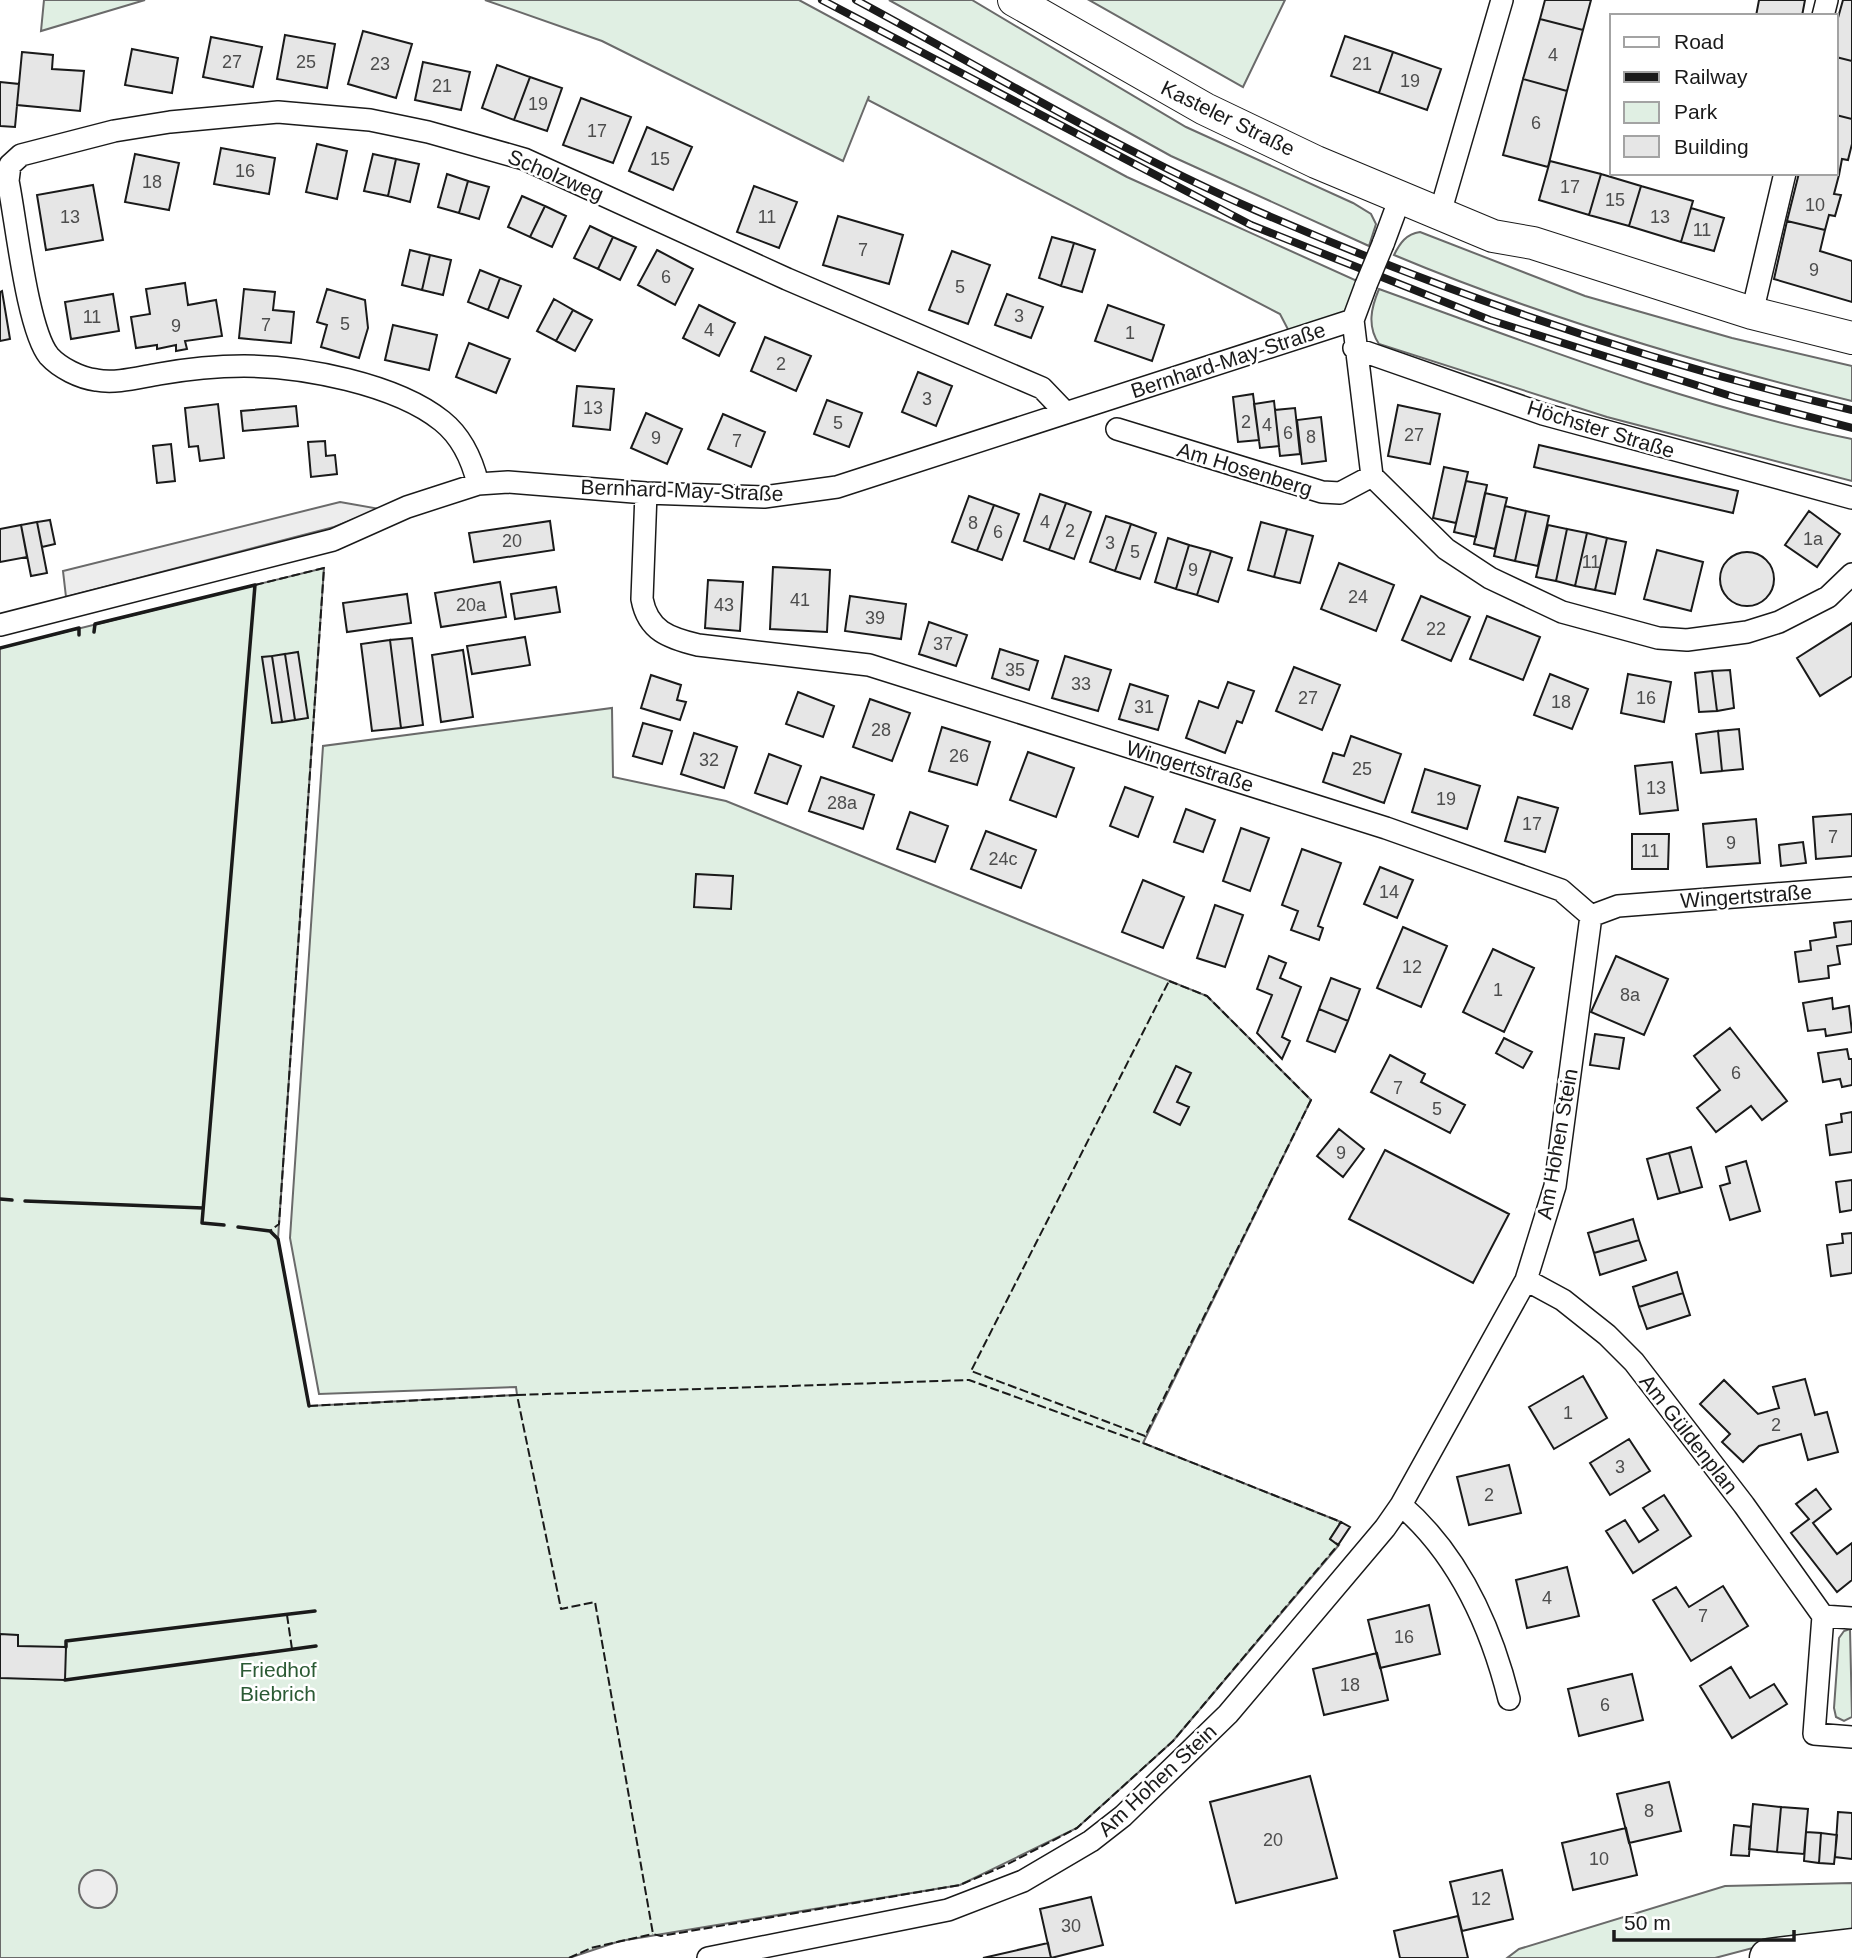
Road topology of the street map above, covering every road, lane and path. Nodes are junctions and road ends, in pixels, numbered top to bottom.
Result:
1 (1014, 0) edge
2 (1502, 0) edge
3 (1786, 175) edge
4 (1400, 198) junction
5 (1446, 214) junction
6 (1752, 313) junction
7 (1353, 320) junction
8 (1852, 338) edge
9 (1354, 348) junction
10 (1065, 412) junction
11 (1117, 429) dead end
12 (1372, 476) junction
13 (478, 484) junction
14 (646, 492) junction
15 (1852, 498) edge
16 (1852, 573) edge
17 (0, 625) edge
18 (1852, 888) edge
19 (1591, 916) junction
20 (1527, 1280) junction
21 (1401, 1505) junction
22 (1823, 1616) junction
23 (1852, 1618) edge
24 (1510, 1699) dead end
25 (1852, 1737) edge
26 (1852, 1948) edge
27 (708, 1958) edge
28 (1769, 1958) edge

1 - 4 main road, Kasteler Straße
2 - 5 street
3 - 6 street
4 - 5 main road, Kasteler Straße
4 - 7 street, Bernhard-May-Straße, bridge
5 - 6 main road, Kasteler Straße
6 - 8 main road, Kasteler Straße
7 - 9 street
7 - 10 street, Bernhard-May-Straße
9 - 12 street
9 - 15 street, Höchster Straße
10 - 13 street, Scholzweg
10 - 14 street, Bernhard-May-Straße
11 - 12 street, Am Hosenberg
12 - 16 street
13 - 14 street, Bernhard-May-Straße
13 - 17 street, Bernhard-May-Straße
14 - 19 street, Wingertstraße
18 - 19 street, Wingertstraße
19 - 20 street, Am Hohen Stein
20 - 21 street, Am Hohen Stein
20 - 22 street, Am Güldenplan
21 - 24 street
21 - 27 street, Am Hohen Stein
22 - 23 street
22 - 25 street
26 - 28 highway

